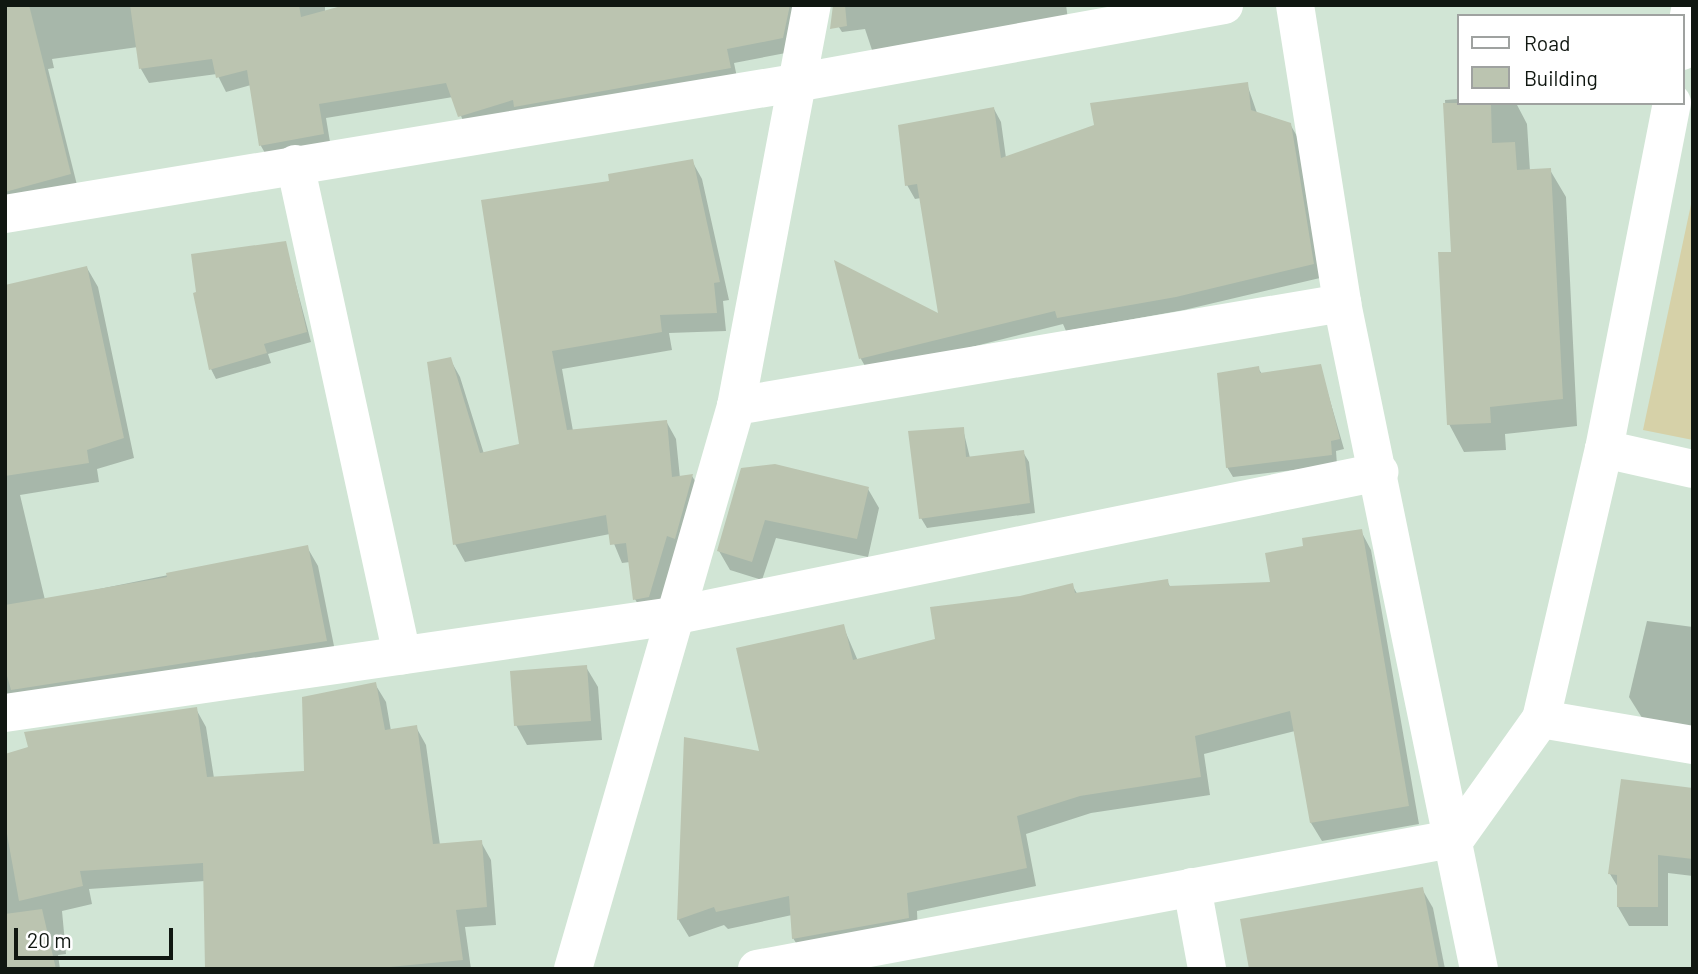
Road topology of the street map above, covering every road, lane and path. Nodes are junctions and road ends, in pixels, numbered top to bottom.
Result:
1 (812, 5) edge
2 (1224, 5) edge
3 (1296, 5) edge
4 (1691, 5) edge
5 (1684, 41) edge
6 (801, 82) junction
7 (1672, 105) edge
8 (296, 164) junction
9 (5, 214) edge
10 (1342, 303) junction
11 (736, 406) junction
12 (1604, 449) junction
13 (1693, 469) edge
14 (1379, 472) junction
15 (673, 616) junction
16 (402, 655) junction
17 (5, 713) edge
18 (1541, 719) junction
19 (1693, 745) edge
20 (1456, 838) junction
21 (1192, 887) junction
22 (809, 964) edge
23 (573, 969) edge
24 (757, 969) edge
25 (1207, 969) edge
26 (1479, 969) edge

1 - 6 street
2 - 6 street
3 - 10 street
4 - 5 street
6 - 8 street
6 - 11 street
7 - 12 street
8 - 9 street
8 - 16 street
10 - 11 street
10 - 14 street
11 - 15 street
12 - 13 street
12 - 18 street
14 - 15 street
14 - 20 street
15 - 16 street
15 - 23 street
16 - 17 street
18 - 19 street
18 - 20 street
20 - 21 street
20 - 26 street
21 - 22 street
21 - 25 street
22 - 24 street

